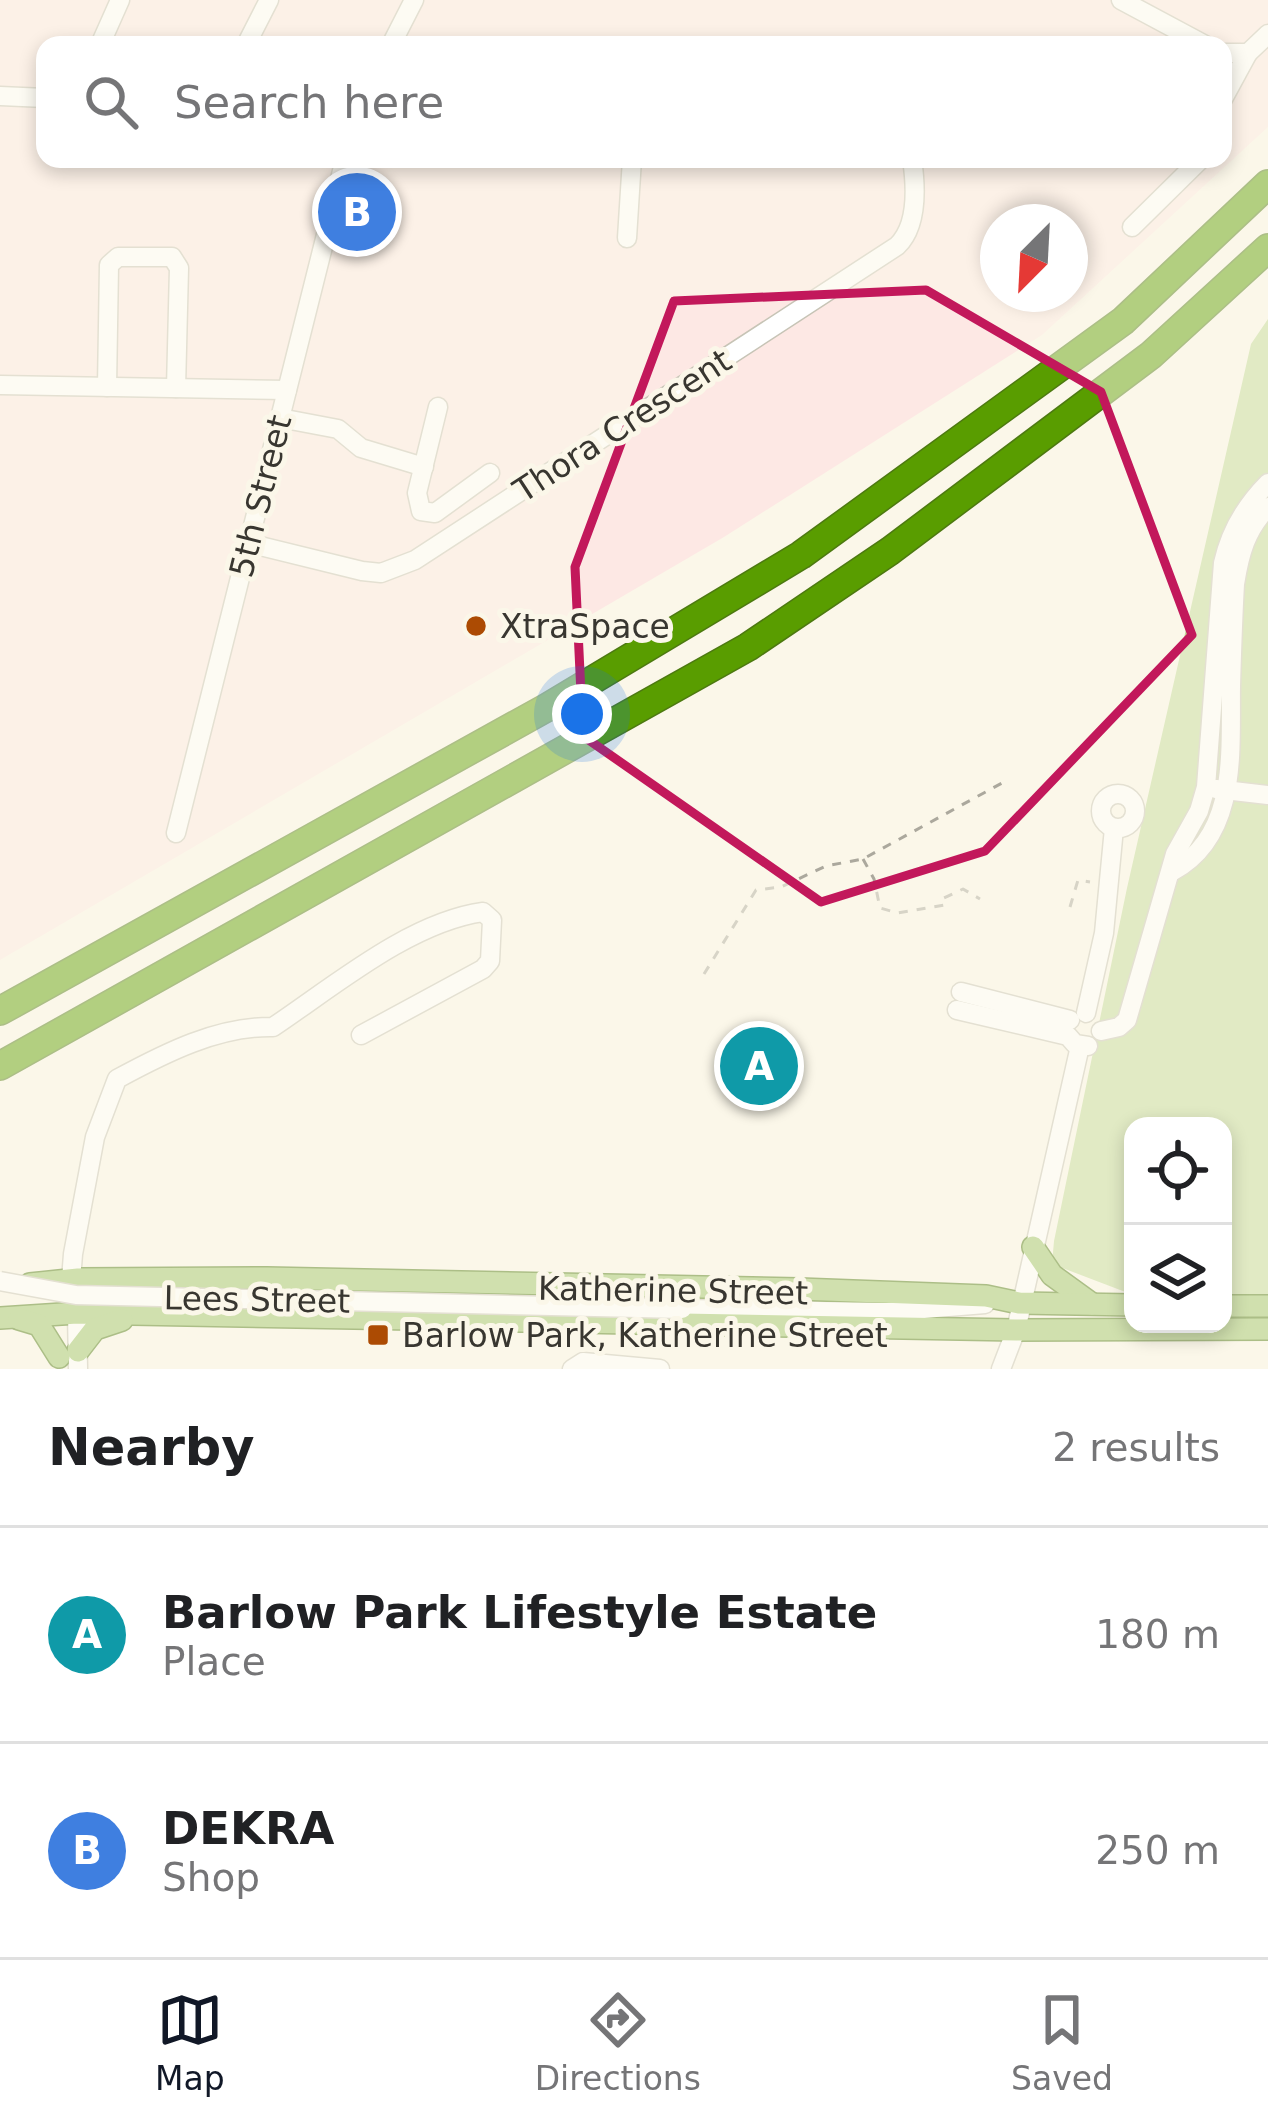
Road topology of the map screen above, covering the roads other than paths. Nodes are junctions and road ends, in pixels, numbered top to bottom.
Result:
1 (120, 0) edge
2 (269, 0) edge
3 (414, 0) edge
4 (1121, 0) edge
5 (1268, 34) edge
6 (104, 36) edge
7 (251, 36) edge
8 (396, 36) edge
9 (1188, 36) edge
10 (1232, 53) edge
11 (1248, 53) junction
12 (1232, 82) edge
13 (0, 96) edge
14 (36, 98) edge
15 (343, 168) edge
16 (631, 168) edge
17 (912, 168) edge
18 (1192, 168) edge
19 (1268, 184) edge
20 (1132, 227) dead end
21 (627, 238) dead end
22 (1268, 248) edge
23 (0, 385) edge
24 (107, 387) junction
25 (176, 388) junction
26 (287, 390) junction
27 (438, 407) dead end
28 (280, 418) junction
29 (424, 467) junction
30 (490, 473) dead end
31 (1268, 483) edge
32 (1268, 507) edge
33 (248, 543) junction
34 (1206, 787) junction
35 (1226, 790) junction
36 (1268, 795) edge
37 (1114, 828) dead end
38 (176, 833) dead end
39 (1173, 871) junction
40 (959, 1001) dead end
41 (0, 1011) edge
42 (1076, 1029) junction
43 (361, 1035) dead end
44 (0, 1066) edge
45 (1033, 1247) junction
46 (60, 1282) junction
47 (0, 1284) edge
48 (1019, 1303) junction
49 (1092, 1304) junction
50 (1124, 1305) edge
51 (1232, 1306) edge
52 (1268, 1306) edge
53 (68, 1313) junction
54 (152, 1314) junction
55 (6, 1318) edge
56 (1016, 1330) junction
57 (1268, 1330) edge
58 (69, 1361) edge
59 (572, 1369) edge
60 (659, 1369) edge
61 (1001, 1369) edge

1 - 6 street
2 - 7 street
3 - 8 street
4 - 9 street
5 - 11 street
10 - 11 street
11 - 12 street
13 - 14 street
15 - 26 street, 5th Street
16 - 21 street
17 - 33 street, Thora Crescent
18 - 20 street
19 - 41 highway
22 - 44 highway
23 - 24 street
24 - 25 street
24 - 25 street
25 - 26 street
26 - 28 street, 5th Street
27 - 29 street
28 - 29 street
28 - 33 street, 5th Street
29 - 30 street
31 - 34 street
32 - 35 street
33 - 38 street, 5th Street
34 - 35 street
34 - 39 street
35 - 36 street
35 - 39 street
37 - 42 street
39 - 42 street
40 - 42 street
42 - 45 street
43 - 46 street
45 - 48 street
45 - 49 main road
46 - 47 main road, Katherine Street
46 - 48 main road, Katherine Street
46 - 53 street
47 - 48 street, Lees Street, bridge
48 - 49 main road, Katherine Street
48 - 56 street
49 - 50 main road, Katherine Street
51 - 52 main road
53 - 54 main road, Katherine Street
53 - 55 main road, Katherine Street
53 - 58 street
54 - 56 main road, Katherine Street
54 - 58 main road
55 - 58 main road
56 - 57 main road, Katherine Street
56 - 61 street
59 - 60 street

